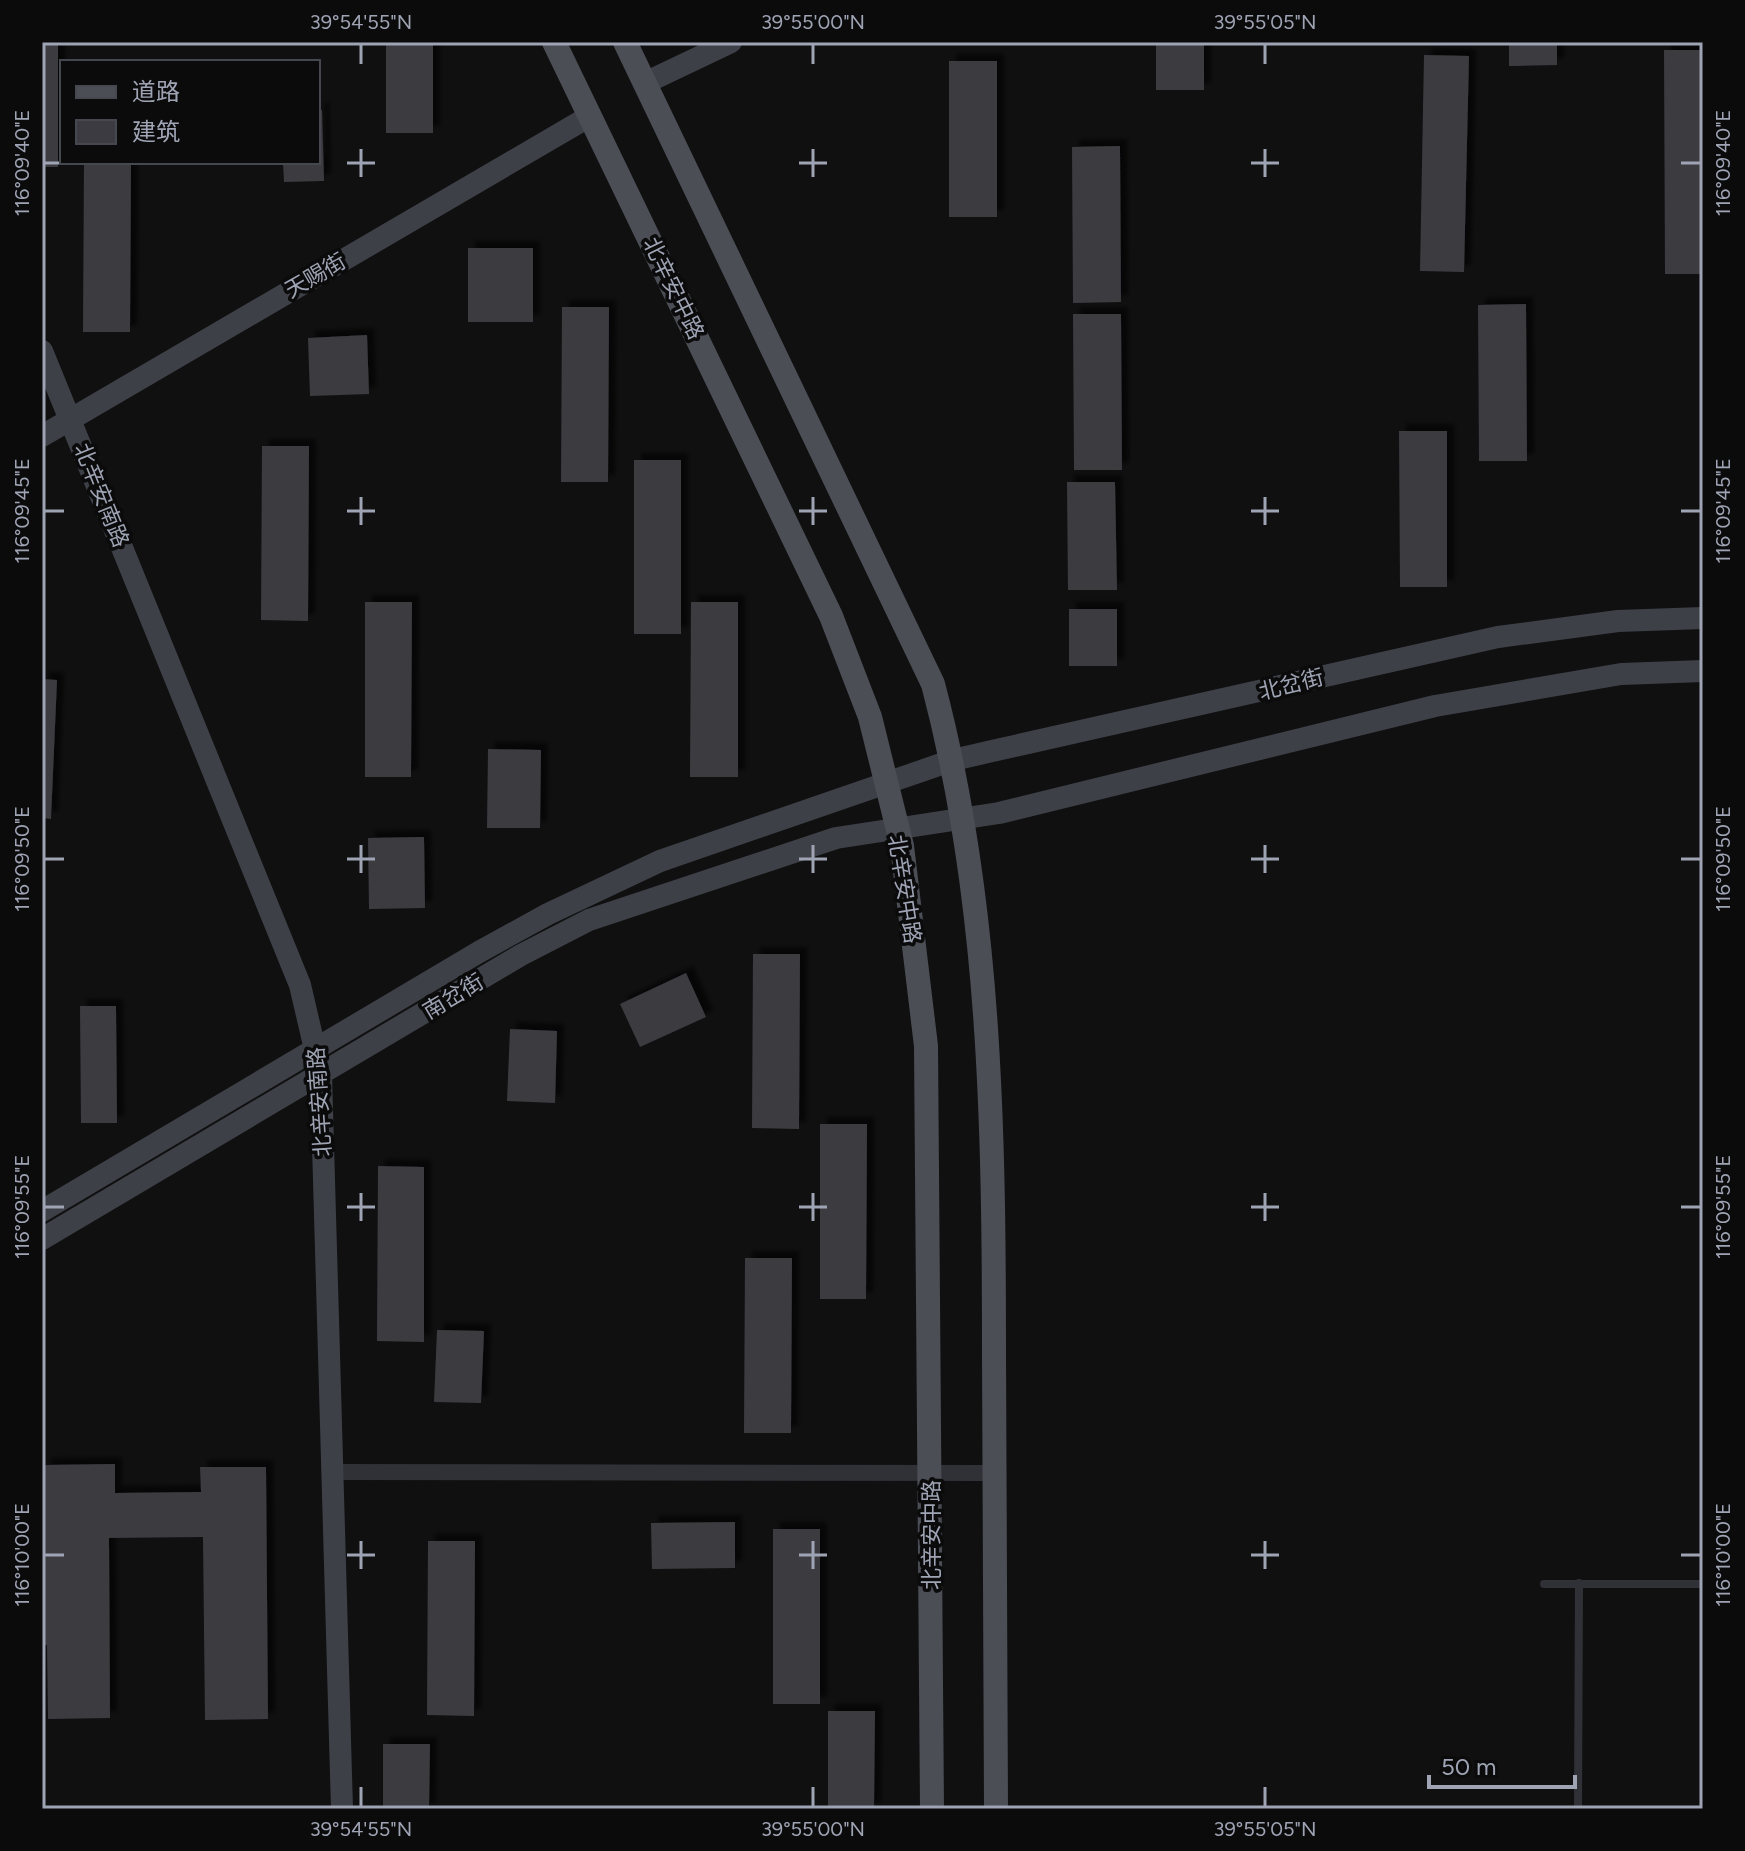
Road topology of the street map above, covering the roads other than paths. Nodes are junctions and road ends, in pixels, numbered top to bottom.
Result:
1 (554, 42) edge
2 (625, 42) edge
3 (731, 42) edge
4 (645, 83) junction
5 (590, 116) junction
6 (42, 351) edge
7 (71, 418) junction
8 (42, 436) edge
9 (1703, 618) edge
10 (1703, 671) edge
11 (953, 760) junction
12 (886, 784) junction
13 (960, 817) junction
14 (896, 830) junction
15 (317, 1049) junction
16 (321, 1075) junction
17 (42, 1211) edge
18 (42, 1239) edge
19 (332, 1472) junction
20 (931, 1472) junction
21 (994, 1473) junction
22 (1579, 1583) junction
23 (1544, 1584) dead end
24 (1703, 1584) edge
25 (342, 1809) edge
26 (932, 1809) edge
27 (996, 1809) edge
28 (1578, 1809) edge

1 - 5 main road, 北辛安中路
2 - 4 main road
3 - 4 main road
4 - 11 main road
5 - 7 main road, 天赐街
5 - 12 main road, 北辛安中路
6 - 7 main road, 北辛安南路
7 - 8 main road, 天赐街
7 - 15 main road, 北辛安南路
9 - 11 main road, 北岔街
10 - 13 main road
11 - 12 main road, 北岔街
11 - 13 main road
12 - 14 main road, 北辛安中路
12 - 15 main road, 南岔街
13 - 14 main road
13 - 21 main road
14 - 16 main road, 南岔街
14 - 20 main road, 北辛安中路
15 - 16 main road, 北辛安南路
15 - 17 main road, 南岔街
16 - 18 main road, 南岔街
16 - 19 main road, 北辛安南路
19 - 20 street
19 - 25 main road, 北辛安南路
20 - 21 street
20 - 26 main road, 北辛安中路
21 - 27 main road
22 - 23 lane
22 - 24 lane
22 - 28 lane

